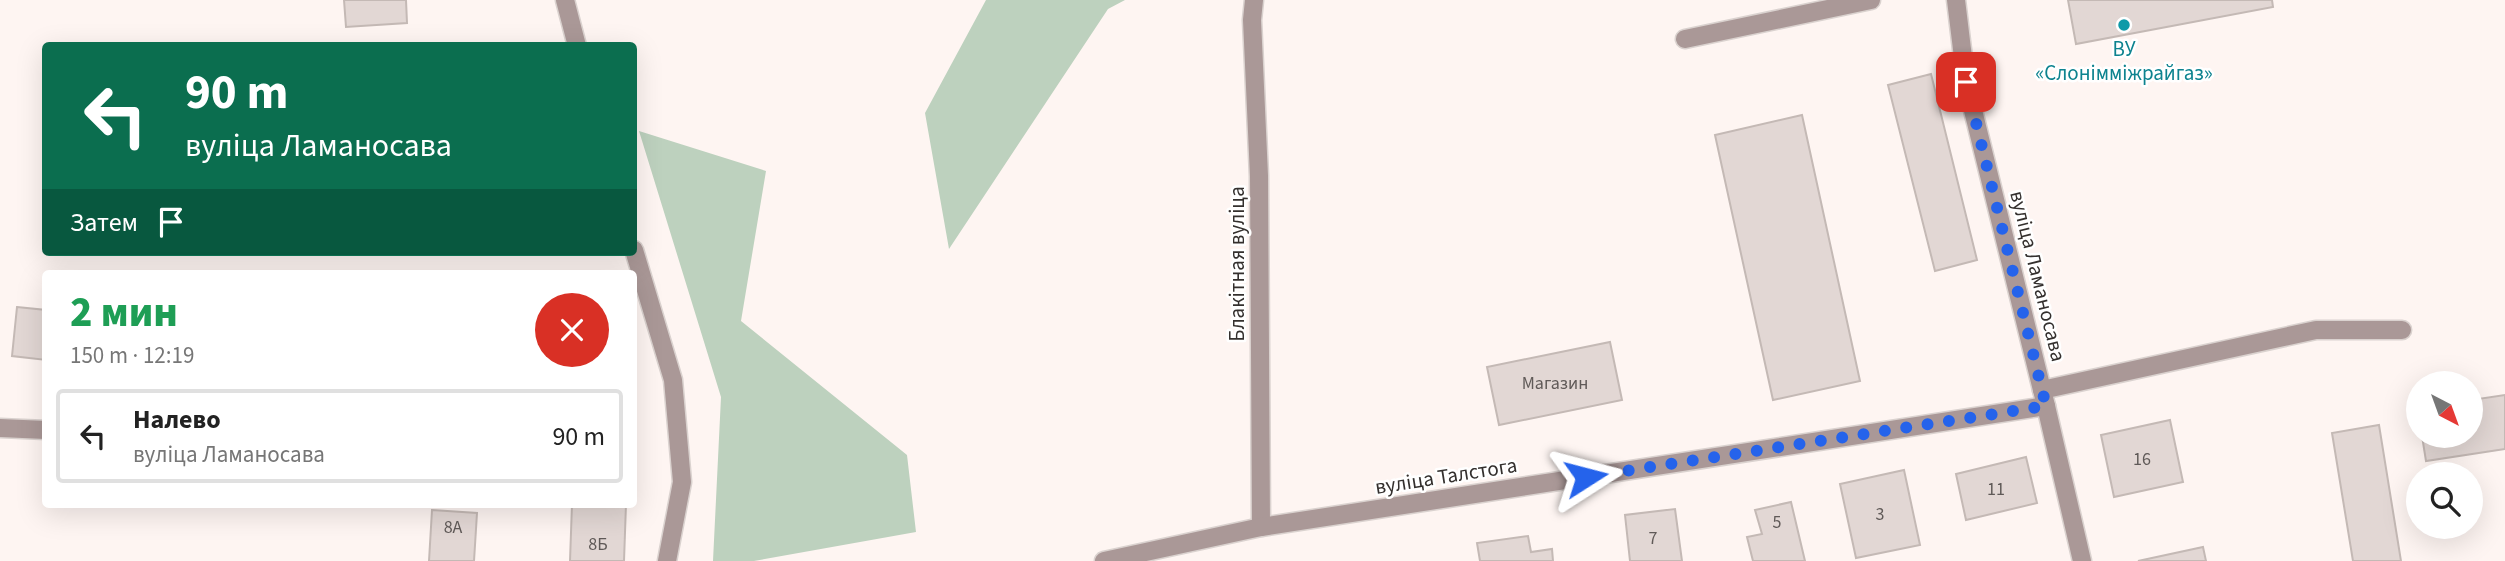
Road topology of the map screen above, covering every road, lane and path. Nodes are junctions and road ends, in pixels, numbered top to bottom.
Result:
1 (565, 0) edge
2 (1254, 0) edge
3 (1871, 0) edge
4 (1956, 0) edge
5 (1685, 39) dead end
6 (576, 42) edge
7 (636, 256) edge
8 (2402, 330) dead end
9 (2044, 398) junction
10 (0, 428) edge
11 (42, 430) edge
12 (1261, 527) junction
13 (667, 561) edge
14 (1104, 561) edge
15 (2082, 561) edge

1 - 6 street
2 - 12 street, Блакітная вуліца
3 - 5 street
4 - 9 street, вуліца Ламаносава
7 - 13 street
8 - 9 street, вуліца Талстога
9 - 12 street, вуліца Талстога
9 - 15 street, вуліца Ламаносава
10 - 11 street
12 - 14 street, вуліца Талстога

